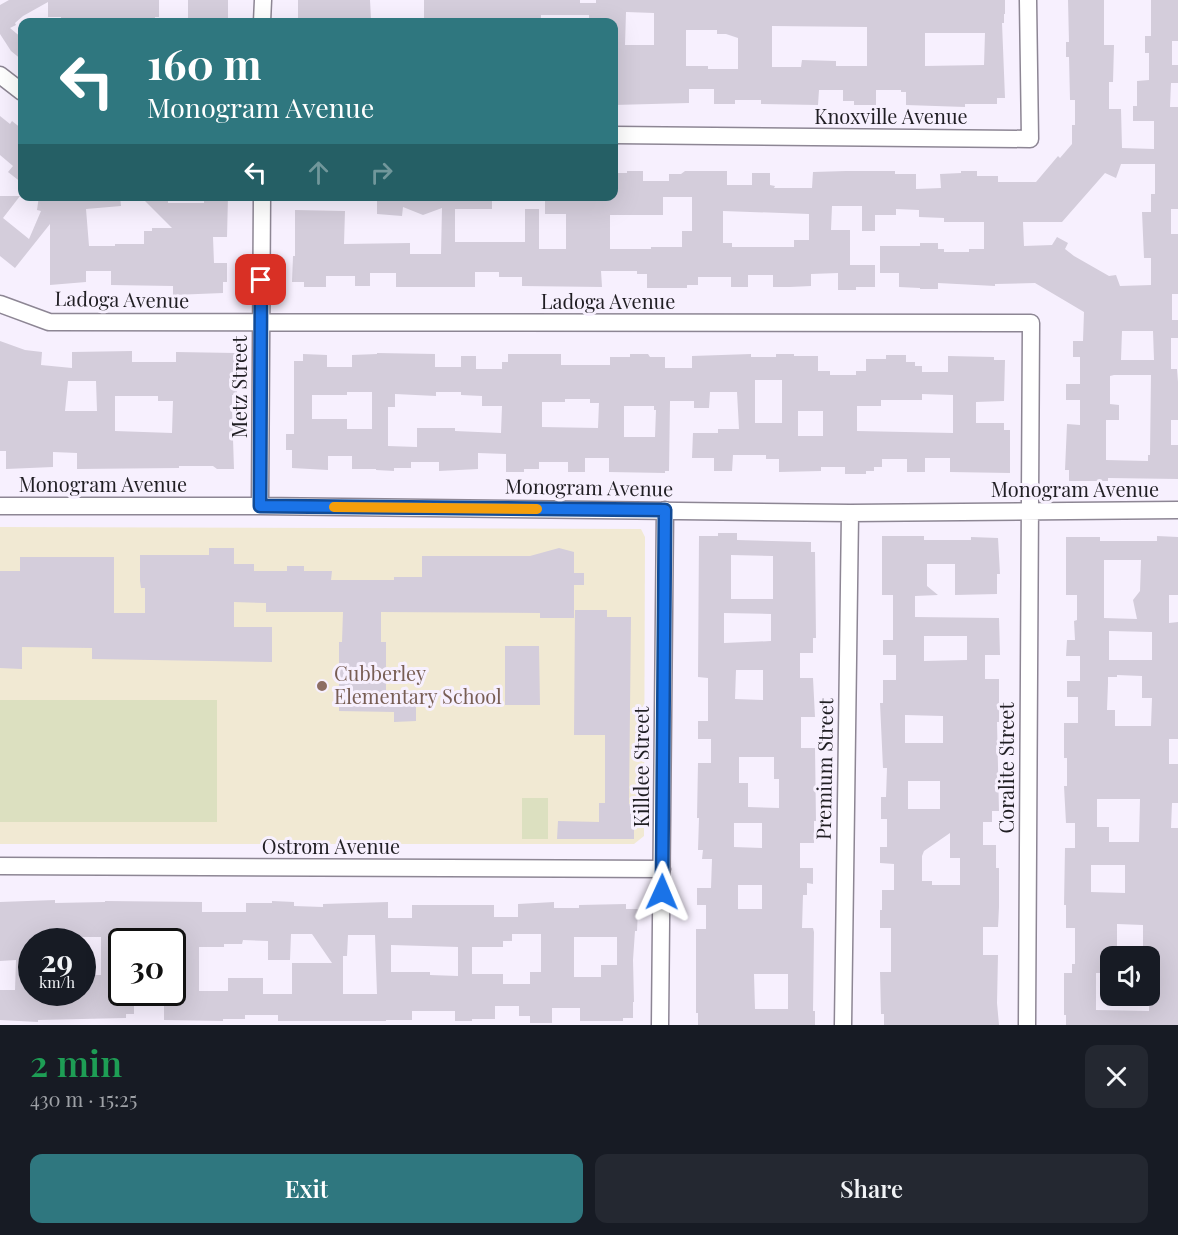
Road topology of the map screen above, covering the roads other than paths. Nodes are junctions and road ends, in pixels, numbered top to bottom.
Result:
1 (262, 0) edge
2 (1028, 0) edge
3 (262, 18) edge
4 (0, 75) edge
5 (18, 89) edge
6 (618, 135) edge
7 (262, 201) edge
8 (0, 304) edge
9 (261, 322) junction
10 (0, 506) edge
11 (260, 506) junction
12 (665, 510) junction
13 (1178, 510) edge
14 (1030, 511) junction
15 (850, 513) junction
16 (0, 866) edge
17 (662, 869) junction
18 (660, 1025) edge
19 (843, 1025) edge
20 (1027, 1025) edge

1 - 3 street
2 - 6 street, Knoxville Avenue
4 - 5 street
7 - 9 street, Metz Street
8 - 9 street, Ladoga Avenue
9 - 11 street, Metz Street
9 - 14 street, Ladoga Avenue
10 - 11 street, Monogram Avenue
11 - 12 street, Monogram Avenue
12 - 15 street, Monogram Avenue
12 - 17 street, Killdee Street
13 - 14 street, Monogram Avenue
14 - 15 street, Monogram Avenue
14 - 20 street, Coralite Street
15 - 19 street, Premium Street
16 - 17 street, Ostrom Avenue
17 - 18 street, Killdee Street

